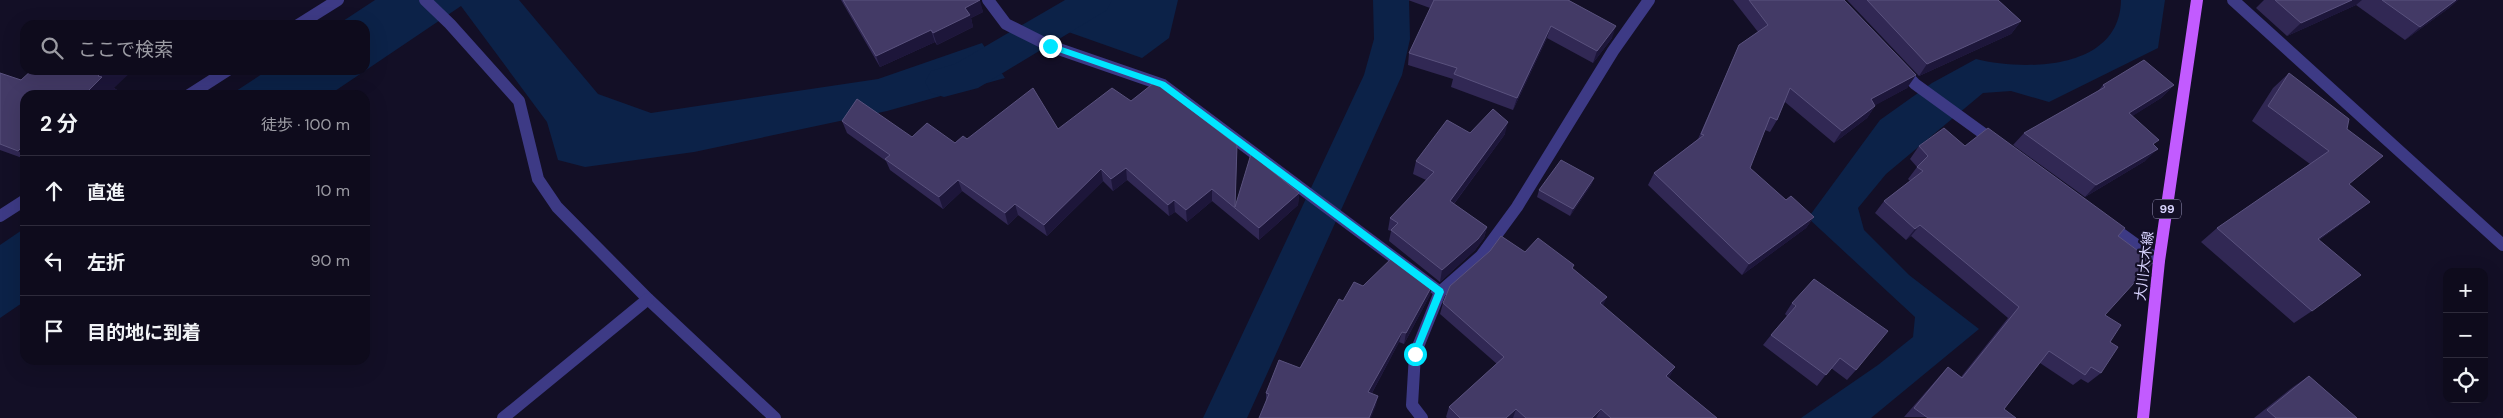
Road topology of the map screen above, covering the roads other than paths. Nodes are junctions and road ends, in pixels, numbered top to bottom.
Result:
1 (338, 0) edge
2 (425, 0) edge
3 (988, 0) edge
4 (1649, 0) edge
5 (2197, 0) edge
6 (2233, 0) edge
7 (306, 20) edge
8 (1896, 63) edge
9 (220, 75) edge
10 (197, 90) edge
11 (2003, 148) edge
12 (20, 203) edge
13 (0, 216) edge
14 (2097, 216) edge
15 (2503, 244) edge
16 (2159, 261) junction
17 (1440, 292) junction
18 (648, 299) junction
19 (503, 418) edge
20 (775, 418) edge
21 (1422, 418) edge
22 (2143, 418) edge

1 - 7 street
2 - 18 street
3 - 17 street
4 - 17 street
5 - 16 main road, 大川大木線 / 99
6 - 15 street
8 - 11 street
9 - 10 street
12 - 13 street
14 - 16 street
16 - 22 main road, 大川大木線 / 99
17 - 21 street
18 - 19 street
18 - 20 street

